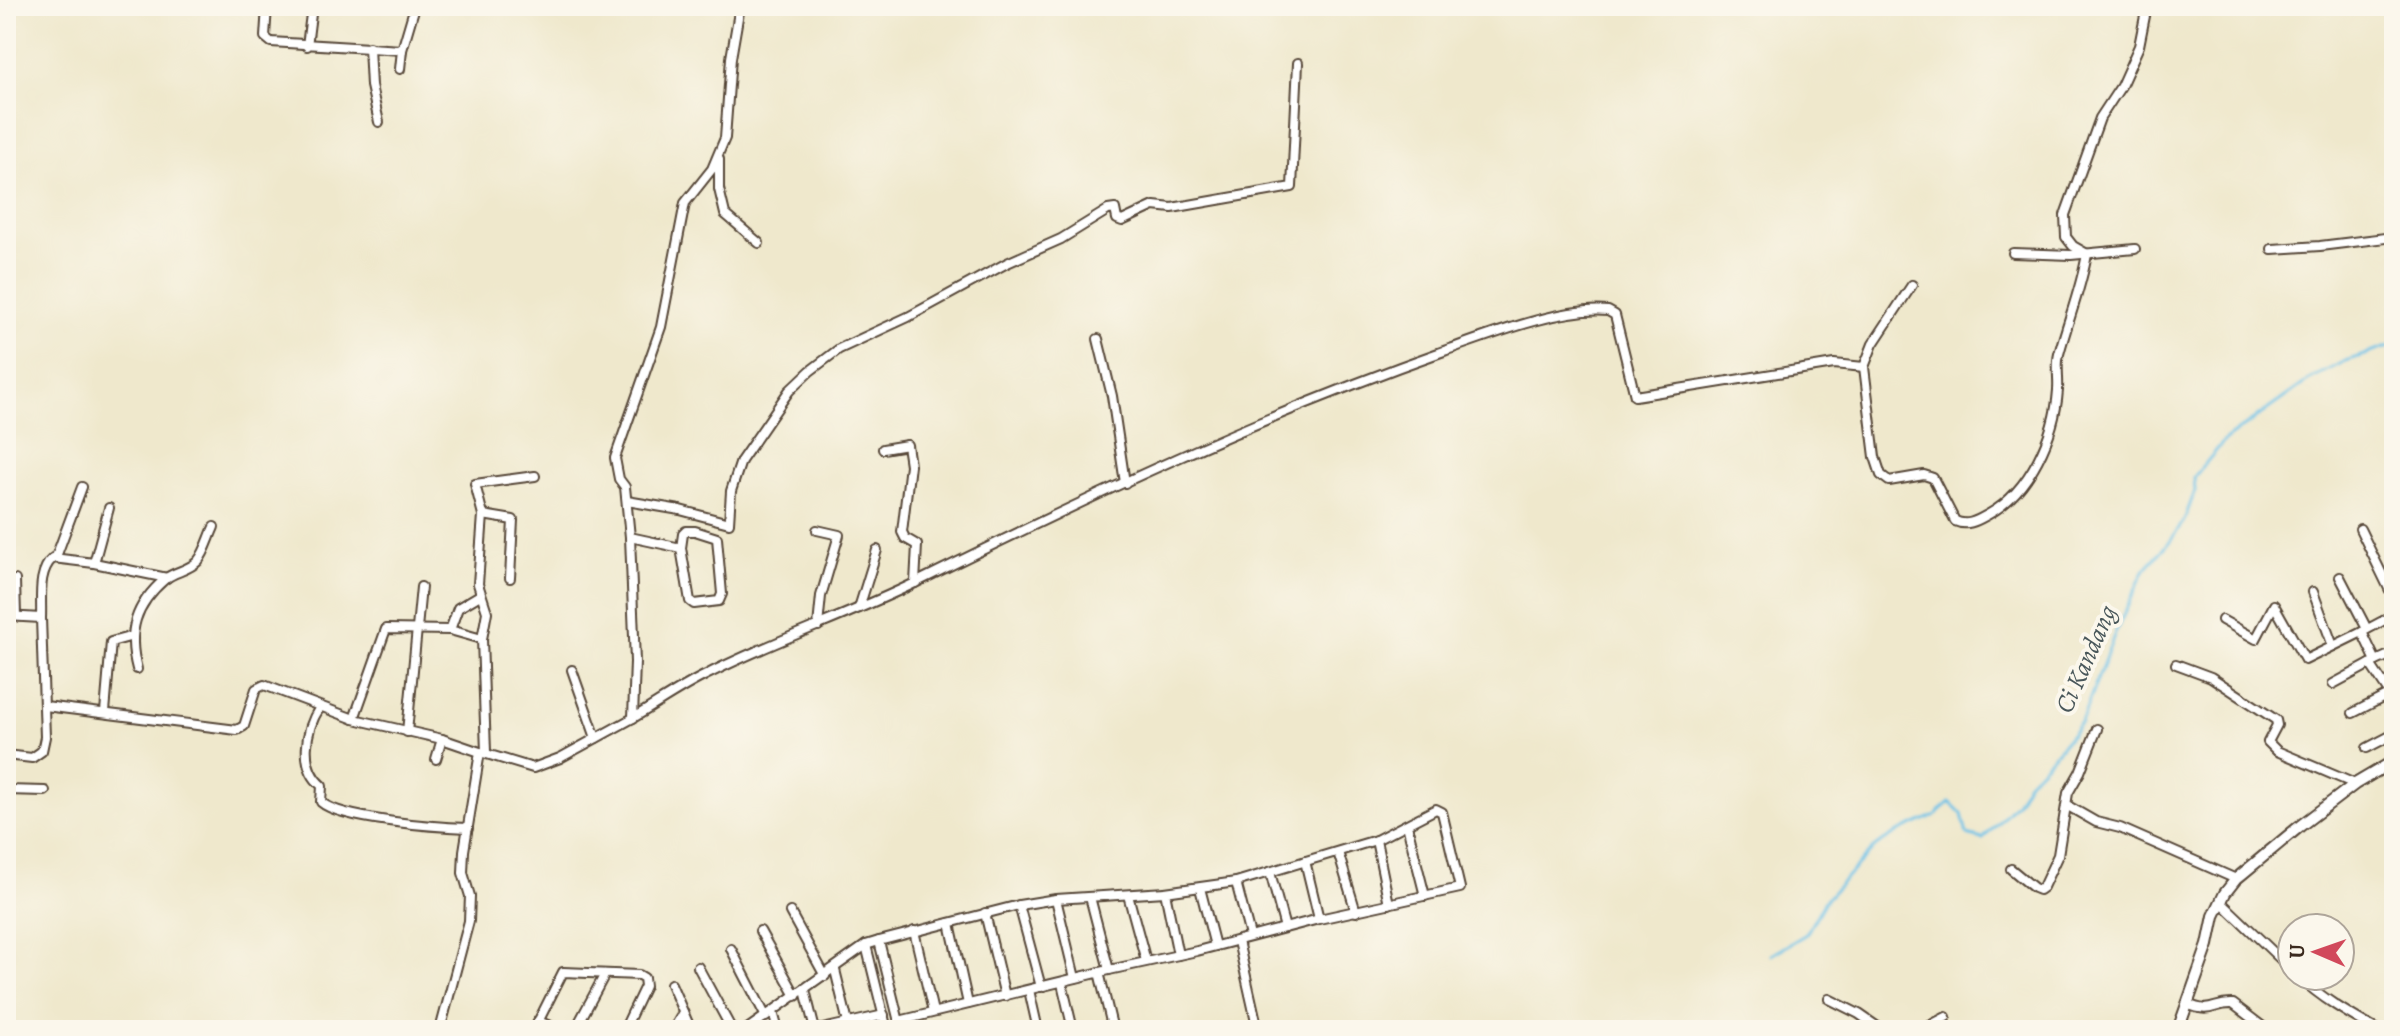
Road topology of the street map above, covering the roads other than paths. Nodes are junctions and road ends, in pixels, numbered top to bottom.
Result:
1 (267, 6) edge
2 (312, 6) edge
3 (415, 6) edge
4 (740, 6) edge
5 (2147, 6) edge
6 (307, 46) junction
7 (369, 47) junction
8 (402, 50) junction
9 (1298, 63) dead end
10 (400, 69) dead end
11 (379, 122) dead end
12 (719, 158) junction
13 (2394, 237) edge
14 (759, 243) dead end
15 (2135, 249) dead end
16 (2272, 249) dead end
17 (2013, 253) dead end
18 (2087, 254) junction
19 (1912, 285) dead end
20 (1098, 339) dead end
21 (1864, 367) junction
22 (883, 449) dead end
23 (535, 476) dead end
24 (1125, 483) junction
25 (82, 487) dead end
26 (627, 501) junction
27 (109, 508) dead end
28 (483, 515) junction
29 (214, 527) dead end
30 (2360, 529) dead end
31 (817, 530) dead end
32 (630, 537) junction
33 (681, 548) junction
34 (877, 550) dead end
35 (56, 557) junction
36 (94, 563) junction
37 (2340, 577) dead end
38 (167, 578) junction
39 (510, 578) dead end
40 (15, 580) dead end
41 (915, 583) junction
42 (421, 587) dead end
43 (2313, 592) dead end
44 (480, 595) junction
45 (2394, 599) edge
46 (859, 608) junction
47 (2394, 615) edge
48 (11, 616) edge
49 (41, 618) junction
50 (2222, 620) dead end
51 (818, 626) junction
52 (418, 630) junction
53 (450, 630) junction
54 (2364, 631) junction
55 (133, 636) junction
56 (482, 639) junction
57 (2333, 646) junction
58 (2394, 653) edge
59 (2373, 662) junction
60 (2176, 664) dead end
61 (137, 669) dead end
62 (572, 670) dead end
63 (2333, 684) dead end
64 (2392, 695) edge
65 (45, 706) junction
66 (320, 707) junction
67 (105, 712) junction
68 (2353, 713) dead end
69 (633, 718) junction
70 (354, 719) junction
71 (2097, 729) dead end
72 (407, 732) junction
73 (2394, 734) edge
74 (596, 738) junction
75 (442, 739) junction
76 (2367, 748) dead end
77 (483, 752) junction
78 (6, 755) edge
79 (436, 759) dead end
80 (2394, 761) edge
81 (2355, 784) junction
82 (6, 790) edge
83 (45, 791) dead end
84 (2068, 806) junction
85 (1407, 825) junction
86 (468, 828) junction
87 (1376, 840) junction
88 (1338, 852) junction
89 (1305, 861) junction
90 (2011, 869) dead end
91 (1270, 872) junction
92 (2236, 879) junction
93 (1236, 882) junction
94 (1200, 888) junction
95 (1165, 892) junction
96 (1128, 895) junction
97 (1425, 896) junction
98 (1090, 897) junction
99 (1056, 899) junction
100 (2221, 902) junction
101 (1389, 904) junction
102 (1019, 905) junction
103 (790, 912) dead end
104 (1356, 912) junction
105 (985, 913) junction
106 (1319, 919) junction
107 (950, 923) junction
108 (1285, 928) junction
109 (760, 931) dead end
110 (914, 931) junction
111 (1250, 936) junction
112 (879, 941) junction
113 (1238, 941) junction
114 (866, 945) junction
115 (1215, 946) junction
116 (731, 949) dead end
117 (1178, 955) junction
118 (2276, 955) edge
119 (1146, 961) junction
120 (698, 967) dead end
121 (835, 970) junction
122 (1109, 970) junction
123 (1099, 972) junction
124 (605, 974) junction
125 (825, 976) junction
126 (1075, 978) junction
127 (1062, 983) junction
128 (671, 984) dead end
129 (1041, 987) junction
130 (805, 990) junction
131 (1029, 990) junction
132 (2318, 992) edge
133 (796, 996) junction
134 (1005, 996) junction
135 (1829, 999) dead end
136 (968, 1004) junction
137 (2187, 1004) junction
138 (933, 1012) junction
139 (683, 1013) junction
140 (770, 1014) junction
141 (884, 1015) junction
142 (1946, 1017) dead end
143 (848, 1023) junction
144 (536, 1025) edge
145 (900, 1026) edge
146 (440, 1030) edge
147 (560, 1030) edge
148 (575, 1030) edge
149 (624, 1030) edge
150 (673, 1030) edge
151 (691, 1030) edge
152 (732, 1030) edge
153 (746, 1030) edge
154 (778, 1030) edge
155 (817, 1030) edge
156 (887, 1030) edge
157 (1038, 1030) edge
158 (1073, 1030) edge
159 (1113, 1030) edge
160 (1258, 1030) edge
161 (1882, 1030) edge
162 (1921, 1030) edge
163 (2178, 1030) edge
164 (2267, 1030) edge
165 (2377, 1030) edge

1 - 6 street
2 - 6 street
3 - 8 street
4 - 12 street
5 - 18 street
6 - 7 street
7 - 8 street
7 - 11 street
8 - 10 street
9 - 26 street
12 - 14 street
12 - 26 street
13 - 16 street
15 - 18 street
17 - 18 street
18 - 21 street
19 - 21 street
20 - 24 street
21 - 24 street
22 - 41 street
23 - 28 street
24 - 41 street
25 - 35 street
26 - 32 street
27 - 36 street
28 - 39 street
28 - 44 street
29 - 38 street
30 - 45 street
31 - 51 street
32 - 33 street
32 - 69 street
33 - 33 street
34 - 46 street
35 - 36 street
35 - 49 street
36 - 38 street
37 - 54 street
38 - 55 street
40 - 48 street
41 - 46 street
42 - 52 street
43 - 57 street
44 - 53 street
44 - 56 street
46 - 51 street
47 - 54 street
48 - 49 street
49 - 65 street
50 - 57 street
51 - 69 street
52 - 53 street
52 - 70 street
52 - 72 street
53 - 56 street
54 - 57 street
54 - 59 street
55 - 61 street
55 - 67 street
56 - 77 street
58 - 59 street
59 - 63 street
59 - 64 street
60 - 81 street
62 - 74 street
64 - 68 street
65 - 67 street
65 - 78 street
66 - 67 street
66 - 70 street
66 - 86 street
69 - 74 street
70 - 72 street
71 - 84 street
72 - 75 street
73 - 76 street
74 - 77 street
75 - 77 street
75 - 79 street
77 - 86 street
80 - 81 street
81 - 92 street
82 - 83 street
84 - 90 street
84 - 92 street
85 - 87 street
85 - 97 street
85 - 97 street
86 - 146 street
87 - 88 street
87 - 101 street
88 - 89 street
88 - 104 street
89 - 91 street
89 - 106 street
91 - 93 street
91 - 108 street
92 - 100 street
93 - 94 street
93 - 111 street
94 - 95 street
94 - 115 street
95 - 96 street
95 - 117 street
96 - 98 street
96 - 119 street
97 - 101 street
98 - 99 street
98 - 122 street
99 - 102 street
99 - 126 street
100 - 118 street
100 - 137 street
101 - 104 street
102 - 105 street
102 - 129 street
103 - 125 street
104 - 106 street
105 - 107 street
105 - 134 street
106 - 108 street
107 - 110 street
107 - 136 street
108 - 111 street
109 - 133 street
110 - 112 street
110 - 138 street
111 - 113 street
112 - 114 street
112 - 145 street
113 - 115 street
113 - 160 street
114 - 121 street
114 - 141 street
115 - 117 street
116 - 140 street
117 - 119 street
119 - 122 street
120 - 152 street
121 - 125 street
121 - 143 street
122 - 123 street
123 - 126 street
123 - 159 street
124 - 144 street
124 - 148 street
124 - 149 street
125 - 130 street
126 - 127 street
127 - 129 street
127 - 158 street
128 - 139 street
129 - 131 street
130 - 133 street
130 - 155 street
131 - 134 street
131 - 157 street
132 - 165 street
133 - 140 street
134 - 136 street
135 - 161 street
136 - 138 street
137 - 163 street
137 - 164 street
138 - 145 street
139 - 150 street
139 - 151 street
140 - 153 street
140 - 154 street
141 - 143 street
141 - 156 street
142 - 162 street
143 - 155 street
144 - 147 street

